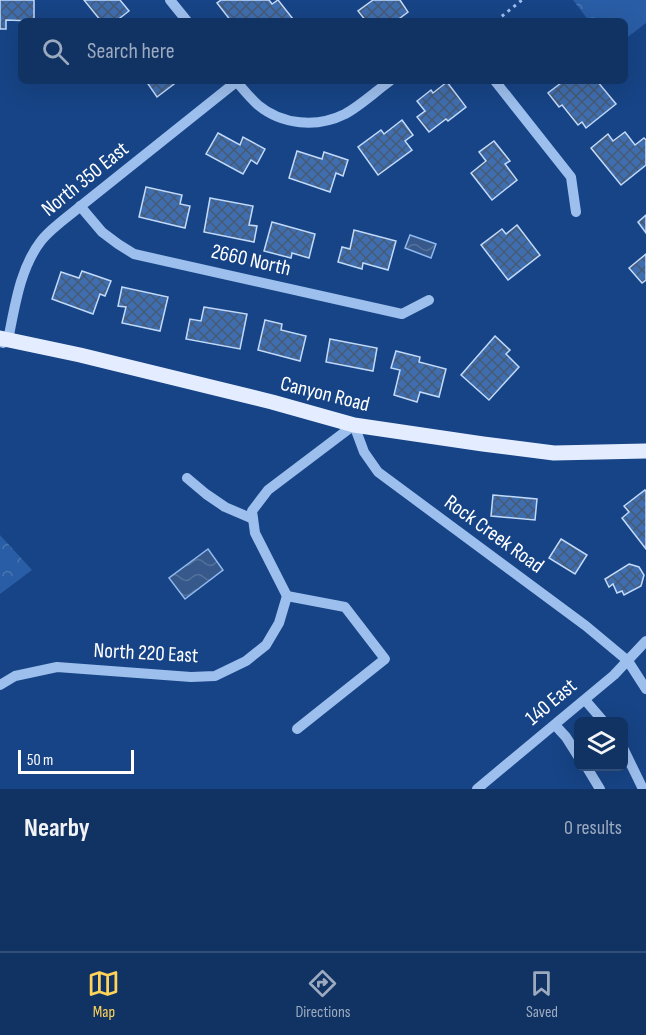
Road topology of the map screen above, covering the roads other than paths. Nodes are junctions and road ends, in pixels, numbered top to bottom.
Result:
1 (170, 0) edge
2 (185, 18) edge
3 (232, 84) edge
4 (239, 84) edge
5 (386, 84) edge
6 (497, 84) edge
7 (80, 206) junction
8 (576, 212) dead end
9 (429, 300) dead end
10 (3, 341) edge
11 (354, 425) junction
12 (646, 451) edge
13 (187, 477) dead end
14 (253, 519) junction
15 (287, 596) junction
16 (646, 641) edge
17 (628, 661) junction
18 (0, 685) edge
19 (646, 689) edge
20 (585, 700) junction
21 (600, 717) edge
22 (555, 725) junction
23 (297, 729) dead end
24 (574, 749) edge
25 (628, 758) edge
26 (589, 771) edge
27 (477, 789) edge
28 (600, 789) edge
29 (643, 789) edge

1 - 2 street
3 - 7 street, North 350 East
4 - 5 street
6 - 8 street
7 - 9 street, 2660 North
7 - 10 street, North 350 East
10 - 11 main road, Canyon Road
11 - 12 main road, Canyon Road
11 - 14 street
11 - 17 street, Rock Creek Road
13 - 14 street
14 - 15 street
15 - 18 street, North 220 East
15 - 23 street
16 - 17 street, 140 East
17 - 19 street, Rock Creek Road
17 - 20 street, 140 East
20 - 21 street
20 - 22 street, 140 East
22 - 24 street
22 - 27 street, 140 East
25 - 29 street
26 - 28 street

